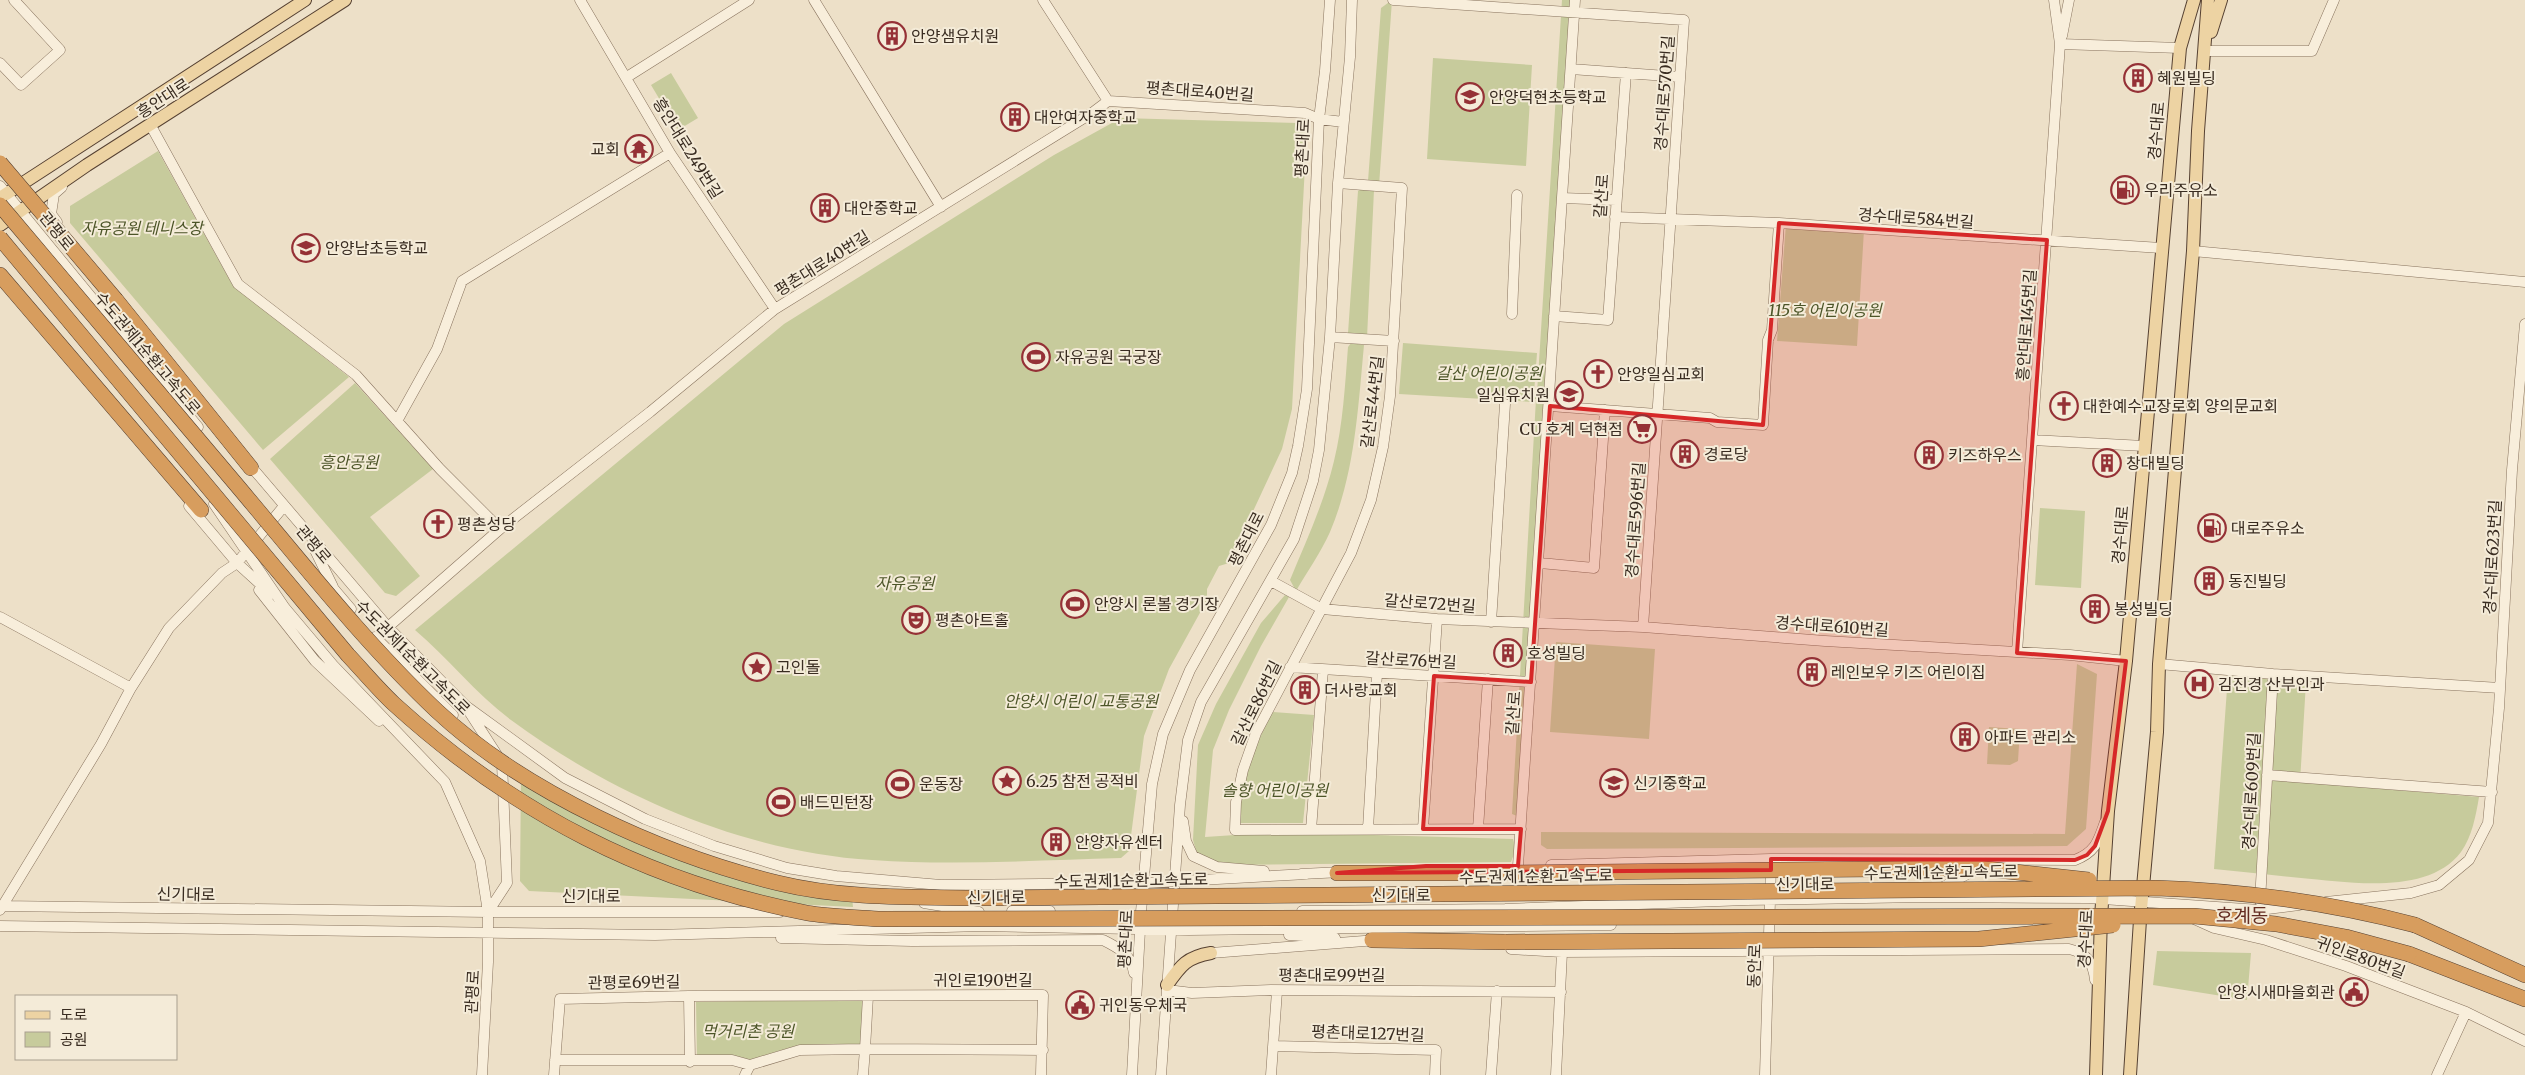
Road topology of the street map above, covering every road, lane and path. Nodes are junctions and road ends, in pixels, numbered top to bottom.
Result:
1 (14, 0) edge
2 (305, 0) edge
3 (345, 0) edge
4 (580, 0) edge
5 (748, 0) edge
6 (814, 0) edge
7 (1043, 0) edge
8 (1330, 0) edge
9 (1352, 0) edge
10 (1393, 0) edge
11 (1575, 0) edge
12 (2054, 0) edge
13 (2069, 0) edge
14 (2185, 0) edge
15 (2194, 0) edge
16 (2208, 0) edge
17 (2222, 0) edge
18 (2334, 0) edge
19 (1574, 12) junction
20 (2060, 44) junction
21 (2180, 48) junction
22 (2205, 52) junction
23 (0, 64) edge
24 (1571, 69) junction
25 (1626, 74) junction
26 (627, 77) junction
27 (1680, 77) junction
28 (1108, 101) junction
29 (1319, 119) junction
30 (1343, 122) junction
31 (151, 126) junction
32 (670, 153) junction
33 (0, 163) edge
34 (87, 165) junction
35 (1338, 183) junction
36 (1517, 195) dead end
37 (2, 196) edge
38 (1562, 198) junction
39 (1616, 200) junction
40 (941, 207) junction
41 (20, 211) junction
42 (1615, 217) junction
43 (1670, 219) junction
44 (1779, 224) junction
45 (0, 225) edge
46 (0, 238) edge
47 (2047, 240) junction
48 (0, 248) edge
49 (2161, 248) junction
50 (2194, 251) junction
51 (0, 275) edge
52 (2525, 282) edge
53 (0, 285) edge
54 (775, 309) junction
55 (1512, 314) dead end
56 (1554, 316) junction
57 (2525, 324) edge
58 (1330, 337) junction
59 (1394, 340) junction
60 (1505, 404) dead end
61 (1550, 406) junction
62 (1605, 410) junction
63 (1657, 415) junction
64 (397, 421) junction
65 (2032, 440) junction
66 (2144, 446) junction
67 (251, 468) junction
68 (284, 506) junction
69 (202, 510) joint
70 (273, 518) junction
71 (500, 529) junction
72 (307, 534) junction
73 (246, 551) junction
74 (236, 563) junction
75 (1540, 563) junction
76 (1271, 581) junction
77 (336, 592) junction
78 (285, 608) junction
79 (1322, 609) junction
80 (0, 617) edge
81 (1437, 619) junction
82 (1491, 622) junction
83 (1536, 623) junction
84 (388, 627) junction
85 (1643, 627) junction
86 (2017, 652) junction
87 (2126, 661) junction
88 (2159, 664) junction
89 (1290, 666) junction
90 (1323, 670) junction
91 (1378, 673) junction
92 (2273, 674) junction
93 (1434, 676) junction
94 (1488, 679) junction
95 (1531, 682) junction
96 (131, 688) junction
97 (2500, 688) junction
98 (466, 706) junction
99 (502, 762) junction
100 (2267, 775) junction
101 (446, 782) junction
102 (2492, 792) junction
103 (1180, 805) junction
104 (2108, 811) junction
105 (1368, 829) junction
106 (1423, 829) junction
107 (1478, 829) junction
108 (1521, 829) junction
109 (1311, 830) junction
110 (1997, 858) junction
111 (1771, 859) junction
112 (1518, 866) junction
113 (1337, 873) junction
114 (1308, 874) junction
115 (1175, 881) junction
116 (1144, 882) junction
117 (1079, 883) junction
118 (2156, 888) junction
119 (1923, 897) junction
120 (1770, 900) junction
121 (2103, 900) junction
122 (2141, 900) junction
123 (1, 908) edge
124 (2229, 908) junction
125 (2259, 910) junction
126 (1025, 911) junction
127 (1173, 911) junction
128 (488, 912) junction
129 (979, 912) junction
130 (1141, 912) junction
131 (2188, 915) junction
132 (2100, 918) junction
133 (2140, 920) junction
134 (1770, 923) junction
135 (0, 926) edge
136 (982, 926) junction
137 (1140, 930) junction
138 (1172, 930) junction
139 (1198, 930) junction
140 (488, 932) junction
141 (655, 935) junction
142 (1372, 940) junction
143 (912, 941) junction
144 (1562, 952) junction
145 (1770, 952) junction
146 (1211, 953) joint
147 (2525, 975) edge
148 (1167, 988) junction
149 (1137, 990) junction
150 (1277, 991) junction
151 (1497, 991) junction
152 (1561, 992) junction
153 (689, 996) junction
154 (868, 996) junction
155 (2525, 999) edge
156 (2466, 1012) junction
157 (2098, 1023) junction
158 (2525, 1041) edge
159 (1274, 1046) junction
160 (865, 1049) junction
161 (1043, 1050) junction
162 (555, 1060) junction
163 (690, 1062) junction
164 (750, 1065) junction
165 (482, 1075) edge
166 (554, 1075) edge
167 (745, 1075) edge
168 (863, 1075) edge
169 (1041, 1075) edge
170 (1132, 1075) edge
171 (1161, 1075) edge
172 (1271, 1075) edge
173 (1435, 1075) edge
174 (1491, 1075) edge
175 (1556, 1075) edge
176 (1764, 1075) edge
177 (2096, 1075) edge
178 (2130, 1075) edge
179 (2437, 1075) edge

1 - 23 street
2 - 37 main road, 흥안대로
3 - 31 main road, 흥안대로
4 - 26 street, 흥안대로249번길
5 - 26 street
6 - 40 street
7 - 28 street
8 - 29 street, 평촌대로
9 - 30 street
10 - 19 street
11 - 19 street, 갈산로
12 - 20 street, 흥안대로145번길
13 - 20 street
14 - 21 main road
15 - 21 main road, 경수대로
16 - 22 main road
17 - 22 main road
18 - 22 street
19 - 24 street, 갈산로
19 - 27 street, 경수대로570번길
20 - 21 street
20 - 47 street, 흥안대로145번길
21 - 49 main road, 경수대로
22 - 50 main road
24 - 25 street
24 - 38 street, 갈산로
25 - 27 street
25 - 39 street, 갈산로
26 - 32 street, 흥안대로249번길
27 - 43 street, 경수대로570번길
28 - 29 street, 평촌대로40번길
28 - 40 street, 평촌대로40번길
29 - 30 street, 평촌대로40번길
29 - 116 street, 평촌대로
30 - 35 street
31 - 34 main road, 흥안대로
31 - 64 street
32 - 54 street, 흥안대로249번길
32 - 64 street
33 - 67 highway, bridge
34 - 41 main road, 흥안대로
34 - 67 street
35 - 58 street
35 - 59 street, 갈산로44번길
36 - 55 street
37 - 41 street, 관평로
37 - 118 highway, 수도권제1순환고속도로, bridge
38 - 39 street
38 - 56 street, 갈산로
39 - 42 street, 갈산로
40 - 54 street, 평촌대로40번길
41 - 45 main road, 흥안대로
41 - 70 street, 관평로
42 - 43 street, 경수대로584번길
42 - 56 street, 갈산로
43 - 44 street, 경수대로584번길
43 - 63 street, 경수대로596번길
44 - 47 street, 경수대로584번길
44 - 63 street
46 - 131 highway, bridge
47 - 49 street, 경수대로584번길
47 - 65 street, 흥안대로145번길
48 - 73 street, 관평로
49 - 66 main road, 경수대로
50 - 52 street
50 - 88 main road
51 - 69 highway
53 - 74 street
54 - 71 street, 평촌대로40번길
56 - 61 street, 갈산로
57 - 97 street, 경수대로623번길
58 - 59 street
58 - 76 street
59 - 79 street, 갈산로44번길
60 - 82 street
61 - 62 street
61 - 75 street, 갈산로
62 - 63 street
62 - 75 street
63 - 85 street, 경수대로596번길
64 - 71 street
65 - 66 street
65 - 86 street, 흥안대로145번길
66 - 87 main road, 경수대로
67 - 68 street
68 - 70 street
68 - 72 street
69 - 74 street
70 - 73 street
70 - 77 street, 관평로
71 - 84 street, 평촌대로40번길
72 - 77 street
72 - 84 street
73 - 74 street
73 - 78 street, 관평로
74 - 78 street
74 - 96 street
74 - 101 street
75 - 83 street, 갈산로
76 - 79 street
76 - 103 street
77 - 99 street, 관평로
78 - 101 street, 관평로
79 - 81 street, 갈산로72번길
79 - 89 street, 갈산로86번길
80 - 96 street
81 - 82 street, 갈산로72번길
81 - 93 street
82 - 83 street, 갈산로72번길
83 - 85 street, 경수대로610번길
83 - 95 street, 갈산로
84 - 98 street
85 - 86 street, 경수대로610번길
86 - 87 street, 경수대로610번길
87 - 104 main road, 경수대로
88 - 92 street
88 - 122 main road
89 - 90 street, 갈산로76번길
89 - 109 street, 갈산로86번길
90 - 91 street, 갈산로76번길
90 - 109 street
91 - 93 street, 갈산로76번길
91 - 105 street
92 - 97 street
92 - 100 street, 경수대로609번길
93 - 94 street, 갈산로76번길
93 - 106 street
94 - 95 street, 갈산로76번길
94 - 107 street
95 - 108 street, 갈산로
96 - 123 street
97 - 102 street, 경수대로623번길
98 - 99 street
98 - 117 street
99 - 128 street
99 - 129 street
100 - 102 street
100 - 125 street, 경수대로609번길
101 - 128 street, 관평로
102 - 125 street, 경수대로623번길
103 - 114 street
103 - 115 street
104 - 110 street
104 - 121 main road, 경수대로
105 - 106 street, 갈산로86번길
105 - 109 street, 갈산로86번길
106 - 107 street, 갈산로86번길
107 - 108 street, 갈산로86번길
108 - 112 street, 갈산로
110 - 111 street
110 - 119 street
111 - 112 street
111 - 120 street, 동안로
112 - 113 street
113 - 114 street
113 - 118 highway, bridge
114 - 115 street
115 - 116 street
115 - 127 street
116 - 117 street
116 - 130 street, 평촌대로
117 - 126 street
118 - 147 highway, 수도권제1순환고속도로, bridge
119 - 120 street, 신기대로
119 - 121 street, 신기대로
120 - 127 street, 신기대로
120 - 134 street, 동안로
121 - 122 street, 신기대로
121 - 132 main road, 경수대로
122 - 124 street, 신기대로
122 - 133 main road
123 - 128 street, 신기대로
124 - 125 street, 경수대로623번길
124 - 131 street, 신기대로
126 - 129 street, 신기대로
126 - 130 street, 신기대로
127 - 130 street, 신기대로
127 - 138 street
128 - 129 street, 신기대로
128 - 140 street, 관평로
130 - 137 street, 평촌대로
131 - 133 street, 신기대로
131 - 142 highway, bridge
131 - 155 highway, bridge
131 - 156 street, 귀인로80번길
132 - 133 street, 신기대로
132 - 134 street, 신기대로
132 - 157 main road, 경수대로
133 - 178 main road
134 - 139 street, 신기대로
134 - 145 street, 동안로
135 - 140 street, 신기대로
136 - 137 street, 신기대로
136 - 141 street, 신기대로
136 - 143 street
137 - 138 street, 신기대로
137 - 149 street, 평촌대로
138 - 139 street, 신기대로
138 - 148 street
139 - 142 street
140 - 141 street, 신기대로
140 - 165 street, 관평로
141 - 143 street
142 - 144 street
142 - 146 street
143 - 149 street
144 - 145 street
144 - 152 street
145 - 157 street
145 - 176 street, 동안로
146 - 148 main road
148 - 150 street, 평촌대로99번길
148 - 171 street
149 - 170 street, 평촌대로
150 - 151 street, 평촌대로99번길
150 - 159 street
151 - 152 street, 평촌대로99번길
151 - 174 street
152 - 175 street
153 - 154 street
153 - 162 street, 관평로69번길
153 - 163 street, 관평로69번길
154 - 160 street
154 - 161 street, 귀인로190번길
156 - 158 street, 귀인로80번길
156 - 179 street
157 - 177 main road, 경수대로
159 - 172 street
159 - 173 street, 평촌대로127번길
160 - 161 street
160 - 164 street
160 - 168 street
161 - 169 street, 귀인로190번길
162 - 163 street
162 - 166 street, 관평로69번길
163 - 164 street
164 - 167 street

